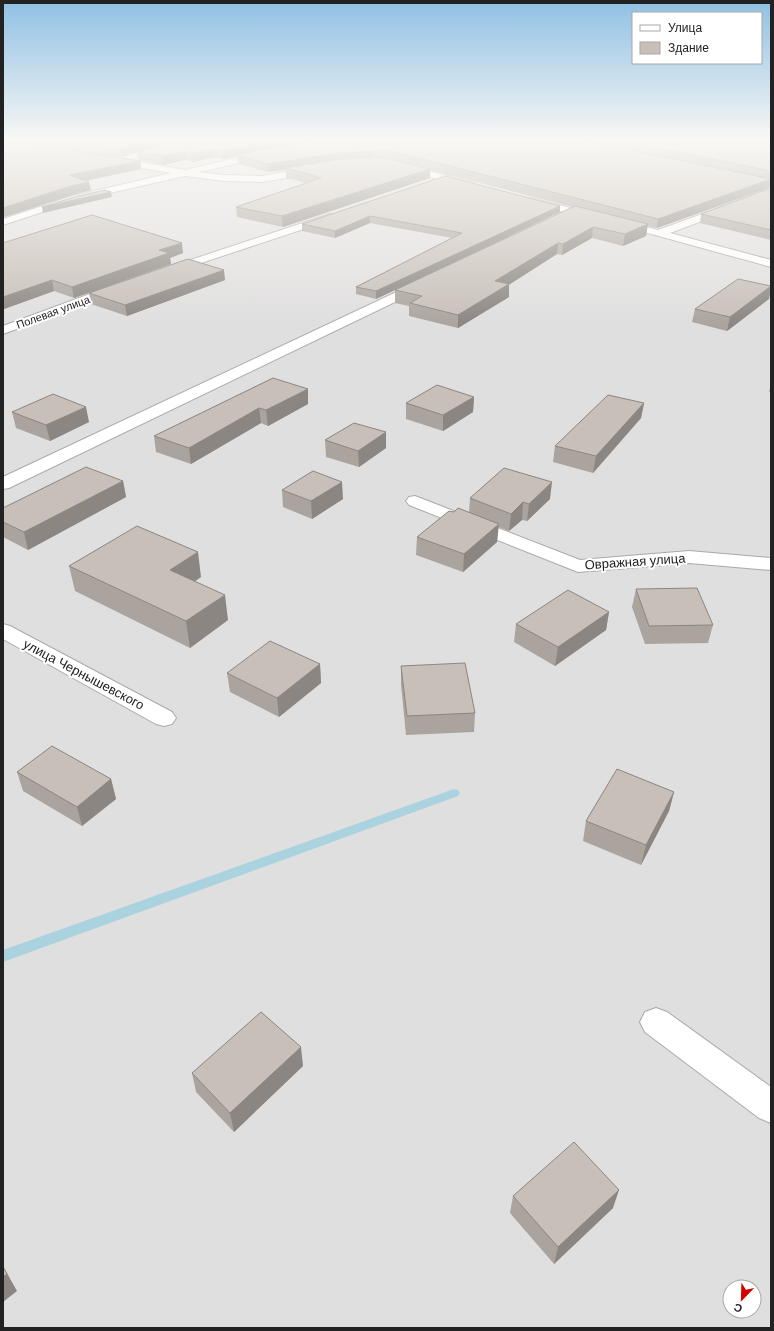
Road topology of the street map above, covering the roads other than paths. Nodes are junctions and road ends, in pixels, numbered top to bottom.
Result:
1 (63, 202) edge
2 (535, 202) edge
3 (743, 202) edge
4 (572, 212) junction
5 (338, 214) edge
6 (555, 221) edge
7 (3, 222) edge
8 (659, 233) junction
9 (771, 264) edge
10 (160, 274) edge
11 (433, 279) edge
12 (130, 284) edge
13 (3, 330) edge
14 (3, 484) edge
15 (415, 501) dead end
16 (771, 564) edge
17 (3, 630) edge
18 (164, 718) dead end
19 (656, 1022) dead end
20 (771, 1107) edge

1 - 7 street
2 - 4 street
3 - 8 street
4 - 6 street
4 - 8 street
5 - 10 street
8 - 9 street
11 - 14 street
12 - 13 street, Полевая улица
15 - 16 street, Овражная улица
17 - 18 street, улица Чернышевского
19 - 20 street

